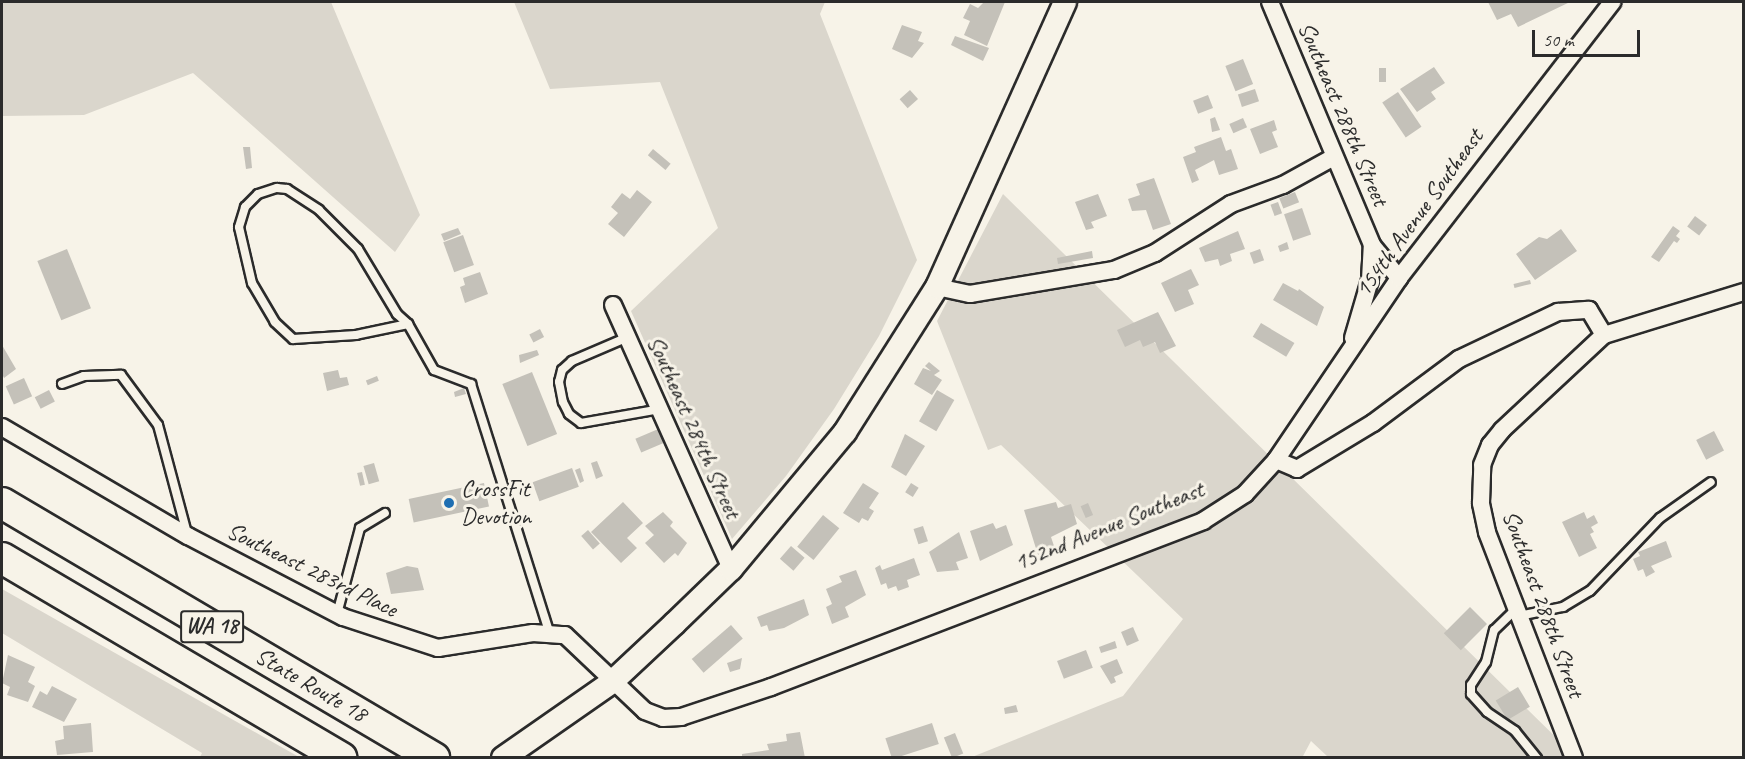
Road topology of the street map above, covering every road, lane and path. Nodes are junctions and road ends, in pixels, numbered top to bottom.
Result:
1 (1065, 2) edge
2 (1270, 2) edge
3 (1612, 2) edge
4 (1334, 157) junction
5 (1372, 245) junction
6 (1399, 278) junction
7 (937, 287) junction
8 (1743, 292) edge
9 (613, 305) dead end
10 (408, 324) junction
11 (1604, 335) junction
12 (628, 337) junction
13 (1348, 352) junction
14 (62, 384) dead end
15 (660, 409) junction
16 (2, 427) edge
17 (1276, 460) junction
18 (1712, 482) dead end
19 (2, 503) edge
20 (385, 513) dead end
21 (188, 536) junction
22 (2, 558) edge
23 (731, 569) junction
24 (1517, 613) junction
25 (337, 614) junction
26 (549, 632) junction
27 (612, 681) junction
28 (428, 754) edge
29 (341, 758) edge
30 (503, 758) edge
31 (1537, 758) edge
32 (1574, 758) edge

1 - 7 street
2 - 4 street, Southeast 288th Street
3 - 6 street, 154th Avenue Southeast
4 - 5 street, Southeast 288th Street
4 - 7 street
5 - 6 street, Southeast 288th Street
5 - 13 street, Southeast 288th Street
6 - 13 street, 154th Avenue Southeast
7 - 23 street
8 - 11 street
9 - 12 street, Southeast 284th Street
10 - 10 lane
10 - 26 lane
11 - 17 street
11 - 24 street, Southeast 288th Street
12 - 15 street, Southeast 284th Street
12 - 15 lane
13 - 17 street, 154th Avenue Southeast
14 - 21 lane
15 - 23 street, Southeast 284th Street
16 - 21 street, Southeast 283rd Place
17 - 27 street, 152nd Avenue Southeast
18 - 24 lane
19 - 28 highway, State Route 18 / WA 18
20 - 25 lane
21 - 25 street, Southeast 283rd Place
22 - 29 highway, State Route 18 / WA 18
23 - 27 street
24 - 31 lane
24 - 32 street, Southeast 288th Street
25 - 26 street, Southeast 283rd Place
26 - 27 street, Southeast 283rd Place
27 - 30 street

